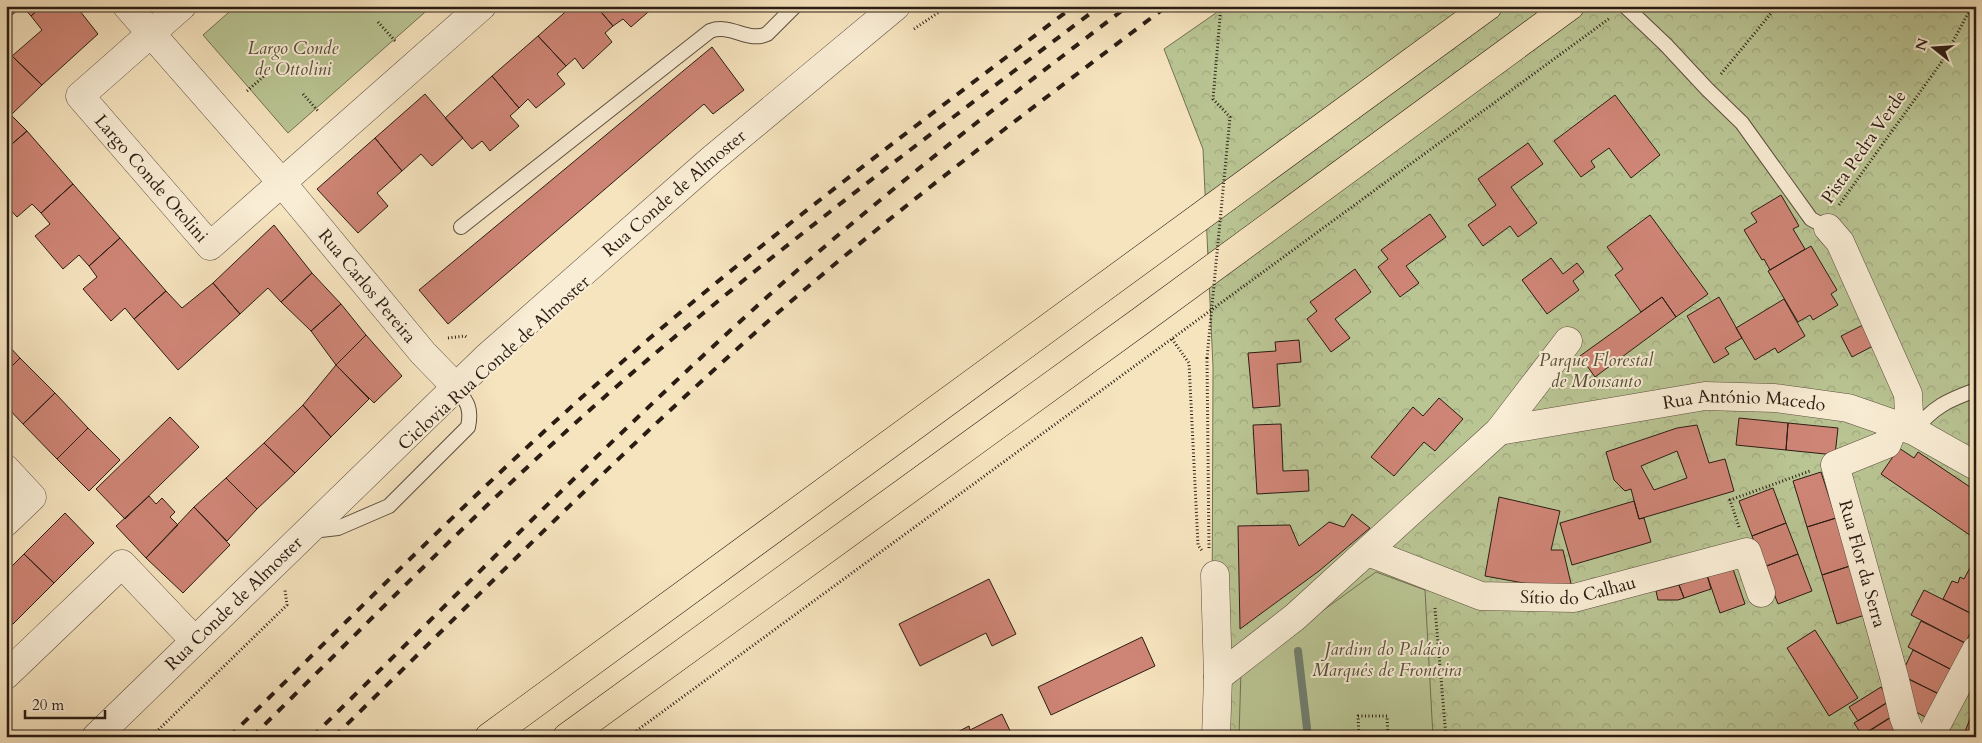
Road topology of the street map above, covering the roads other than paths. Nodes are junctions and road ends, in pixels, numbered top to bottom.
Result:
1 (127, 6) edge
2 (182, 6) edge
3 (482, 6) edge
4 (795, 6) edge
5 (884, 6) edge
6 (896, 6) edge
7 (1488, 6) edge
8 (1570, 6) edge
9 (1626, 7) edge
10 (864, 31) junction
11 (151, 33) junction
12 (282, 183) junction
13 (461, 227) dead end
14 (1828, 228) joint
15 (1568, 341) dead end
16 (456, 387) junction
17 (1976, 390) edge
18 (1905, 427) junction
19 (1499, 431) junction
20 (1976, 466) edge
21 (10, 479) edge
22 (6, 522) edge
23 (308, 532) junction
24 (1368, 552) junction
25 (1215, 575) road end
26 (1761, 593) dead end
27 (195, 641) junction
28 (1976, 650) edge
29 (6, 675) edge
30 (1218, 677) junction
31 (96, 737) edge
32 (489, 737) edge
33 (567, 737) edge
34 (1216, 737) edge
35 (1912, 737) edge
36 (1930, 737) edge

1 - 11 street
2 - 11 street
3 - 12 street
4 - 13 lane
5 - 10 street
6 - 10 street, Rua Conde de Almoster
7 - 32 highway
8 - 33 highway
9 - 14 lane
10 - 16 street, Rua Conde de Almoster
11 - 12 street
11 - 12 street, Largo Conde Otolini
12 - 16 street, Rua Carlos Pereira
14 - 18 street
15 - 19 street
16 - 23 street, Rua Conde de Almoster
16 - 23 lane, Rua Conde de Almoster
17 - 18 lane
18 - 19 street, Rua António Macedo
18 - 20 street, Rua António Macedo
18 - 35 street, Rua Flor da Serra
19 - 24 street
21 - 22 street
23 - 27 street, Rua Conde de Almoster
24 - 26 street, Sítio do Calhau
24 - 30 street
25 - 30 street
27 - 29 street
27 - 31 street, Rua Conde de Almoster
28 - 36 street
30 - 34 street

